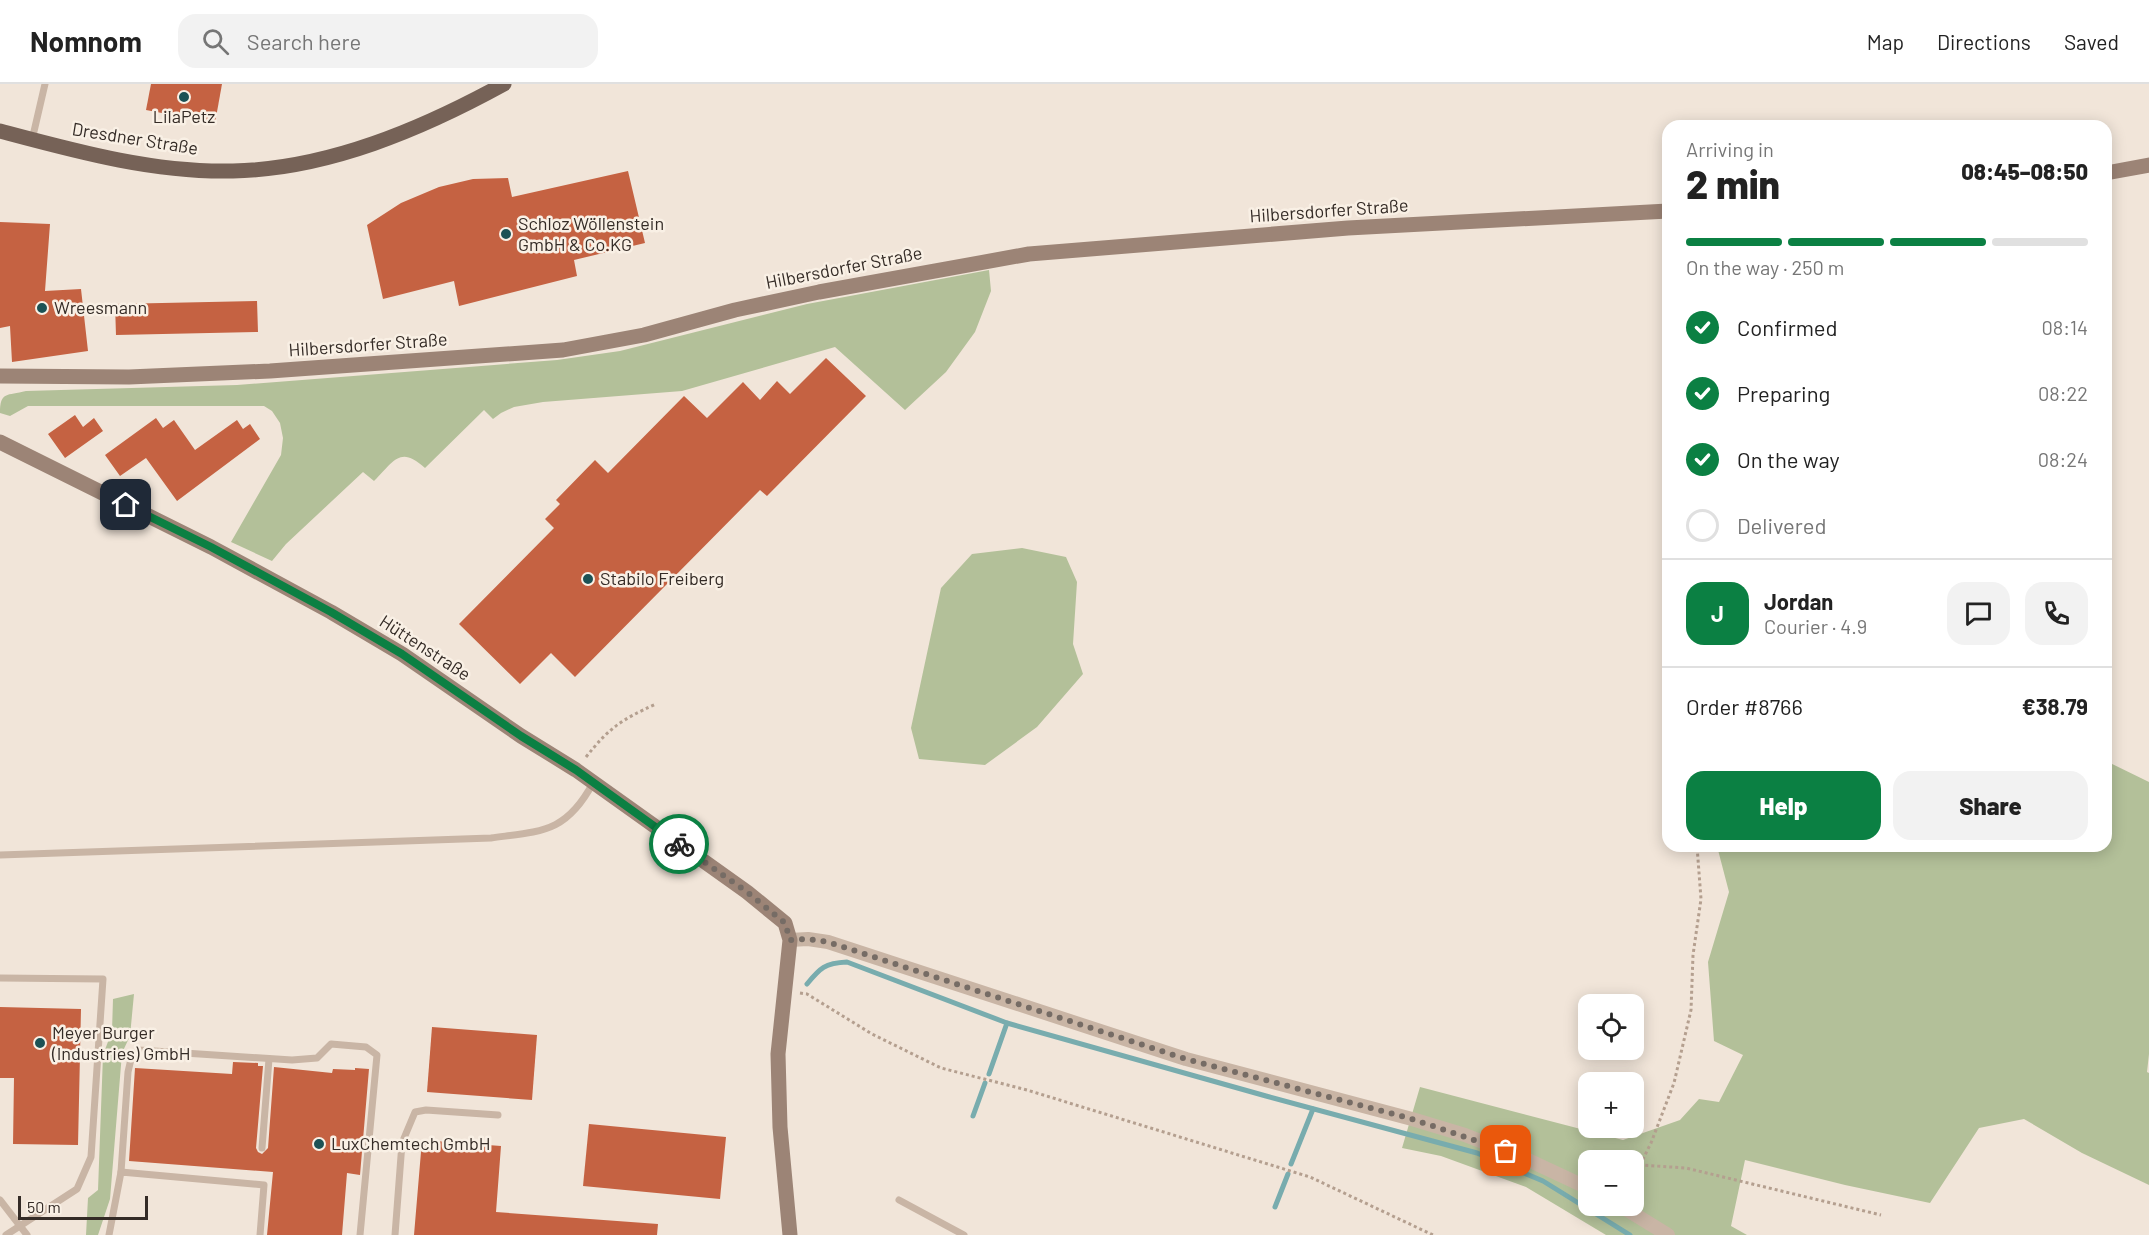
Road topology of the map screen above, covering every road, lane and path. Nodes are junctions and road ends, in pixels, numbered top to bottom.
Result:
1 (45, 84) edge
2 (504, 84) edge
3 (0, 131) edge
4 (32, 140) junction
5 (2149, 165) edge
6 (2112, 172) edge
7 (1662, 211) edge
8 (0, 376) edge
9 (32, 377) junction
10 (0, 386) edge
11 (0, 442) edge
12 (656, 704) dead end
13 (576, 770) junction
14 (593, 783) junction
15 (1697, 852) edge
16 (0, 855) edge
17 (790, 940) junction
18 (0, 978) edge
19 (783, 991) junction
20 (269, 1059) junction
21 (498, 1115) dead end
22 (262, 1149) dead end
23 (1644, 1157) edge
24 (1644, 1165) edge
25 (121, 1172) junction
26 (1578, 1183) edge
27 (0, 1200) edge
28 (899, 1200) dead end
29 (1881, 1215) dead end
30 (1637, 1216) edge
31 (19, 1226) junction
32 (6, 1235) edge
33 (27, 1235) edge
34 (109, 1235) edge
35 (260, 1235) edge
36 (360, 1235) edge
37 (395, 1235) edge
38 (790, 1235) edge
39 (964, 1235) edge
40 (1433, 1235) edge
41 (1668, 1235) edge

1 - 4 lane
2 - 4 main road, Dresdner Straße
3 - 4 main road, Dresdner Straße
5 - 6 main road
7 - 9 main road, Hilbersdorfer Straße
8 - 9 main road, Hilbersdorfer Straße
9 - 10 main road, Hilbersdorfer Straße
11 - 13 main road, Hüttenstraße
12 - 13 path
13 - 14 main road, Hüttenstraße
14 - 16 lane
14 - 17 main road, Hüttenstraße
15 - 23 path
17 - 19 main road
17 - 26 street
18 - 31 lane
19 - 38 main road
19 - 40 path
20 - 22 lane
20 - 25 lane
20 - 36 lane
21 - 37 lane
24 - 29 path
25 - 34 lane
25 - 35 lane
27 - 31 lane
28 - 39 lane
30 - 41 street
31 - 32 lane
31 - 33 lane

